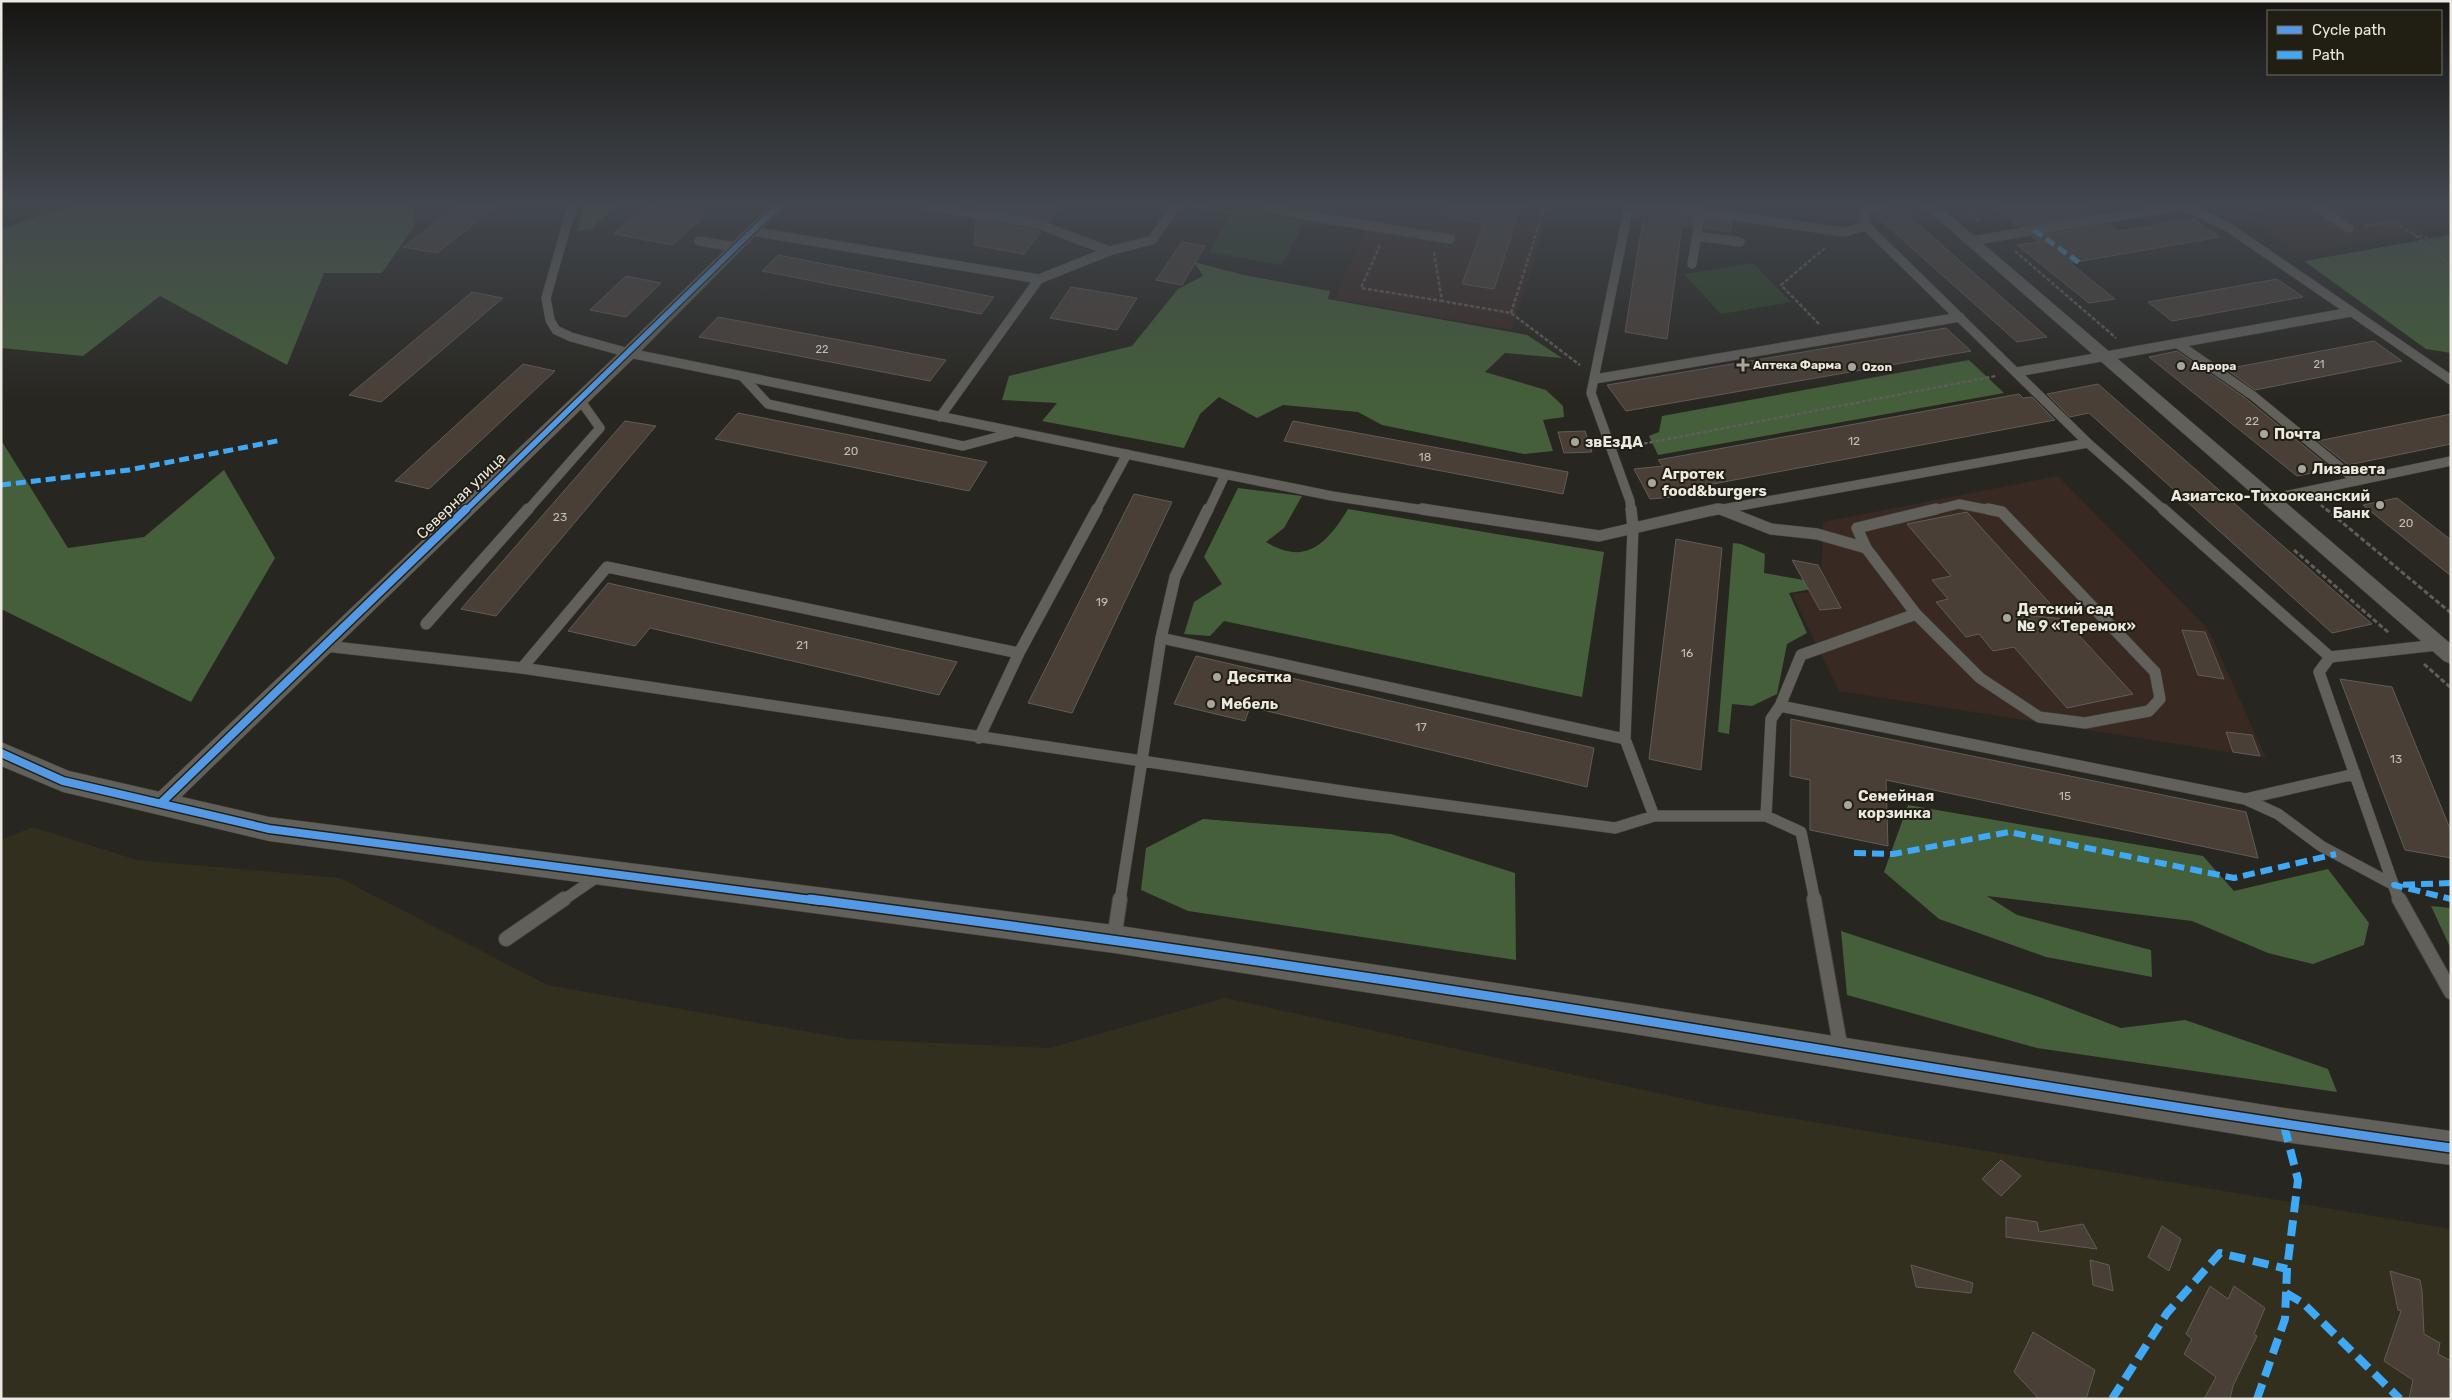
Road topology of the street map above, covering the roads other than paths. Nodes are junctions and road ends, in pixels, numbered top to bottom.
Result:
1 (554, 271) edge
2 (711, 271) edge
3 (988, 271) edge
4 (1060, 271) edge
5 (1617, 271) edge
6 (1913, 271) edge
7 (2006, 271) edge
8 (2292, 271) edge
9 (1039, 280) junction
10 (2351, 312) junction
11 (1960, 317) junction
12 (2178, 344) junction
13 (629, 353) junction
14 (2103, 355) junction
15 (2017, 372) junction
16 (742, 376) junction
17 (1595, 379) junction
18 (2451, 380) edge
19 (580, 400) junction
20 (940, 417) junction
21 (1016, 432) junction
22 (2088, 443) junction
23 (1127, 454) junction
24 (2451, 461) edge
25 (1225, 475) junction
26 (2357, 480) junction
27 (2270, 499) junction
28 (1719, 509) junction
29 (1633, 528) junction
30 (1866, 548) junction
31 (1916, 614) junction
32 (426, 624) dead end
33 (1161, 638) junction
34 (325, 646) junction
35 (2444, 650) edge
36 (1019, 653) junction
37 (2330, 657) junction
38 (522, 668) junction
39 (1780, 706) junction
40 (979, 738) junction
41 (1625, 739) junction
42 (1, 753) edge
43 (1141, 760) junction
44 (2355, 774) junction
45 (2245, 799) junction
46 (161, 803) junction
47 (1654, 816) junction
48 (1766, 816) junction
49 (606, 872) junction
50 (2394, 885) junction
51 (506, 939) dead end
52 (1114, 939) junction
53 (2451, 992) edge
54 (1842, 1054) junction
55 (2451, 1148) edge

1 - 13 lane
2 - 13 street, Северная улица
3 - 9 lane
4 - 9 lane
5 - 17 lane
6 - 11 lane
7 - 14 street
8 - 10 lane
9 - 20 lane
10 - 12 lane
10 - 18 lane
11 - 15 lane
11 - 17 lane
12 - 14 lane
12 - 26 lane
13 - 16 lane
13 - 19 street, Северная улица
14 - 15 lane
14 - 27 street
15 - 22 lane
16 - 20 lane
16 - 21 lane
17 - 29 lane
19 - 32 lane
19 - 34 street, Северная улица
20 - 21 lane
21 - 23 lane
22 - 28 lane
22 - 37 lane
23 - 25 lane
23 - 36 lane
24 - 26 lane
25 - 29 lane
25 - 33 lane
26 - 27 lane
27 - 35 street
28 - 29 lane
28 - 30 lane
29 - 41 lane
30 - 31 lane
30 - 31 lane
31 - 39 lane
33 - 41 lane
33 - 43 lane
34 - 38 lane
34 - 46 street, Северная улица
35 - 37 lane
36 - 38 lane
36 - 40 lane
37 - 44 lane
38 - 40 lane
39 - 45 lane
39 - 48 lane
40 - 43 lane
41 - 47 lane
42 - 46 street
43 - 47 lane
43 - 52 lane
44 - 45 lane
44 - 50 lane
45 - 50 lane
46 - 49 street
47 - 48 lane
48 - 54 lane
49 - 51 lane
49 - 52 street
50 - 53 lane
52 - 54 street
54 - 55 street

